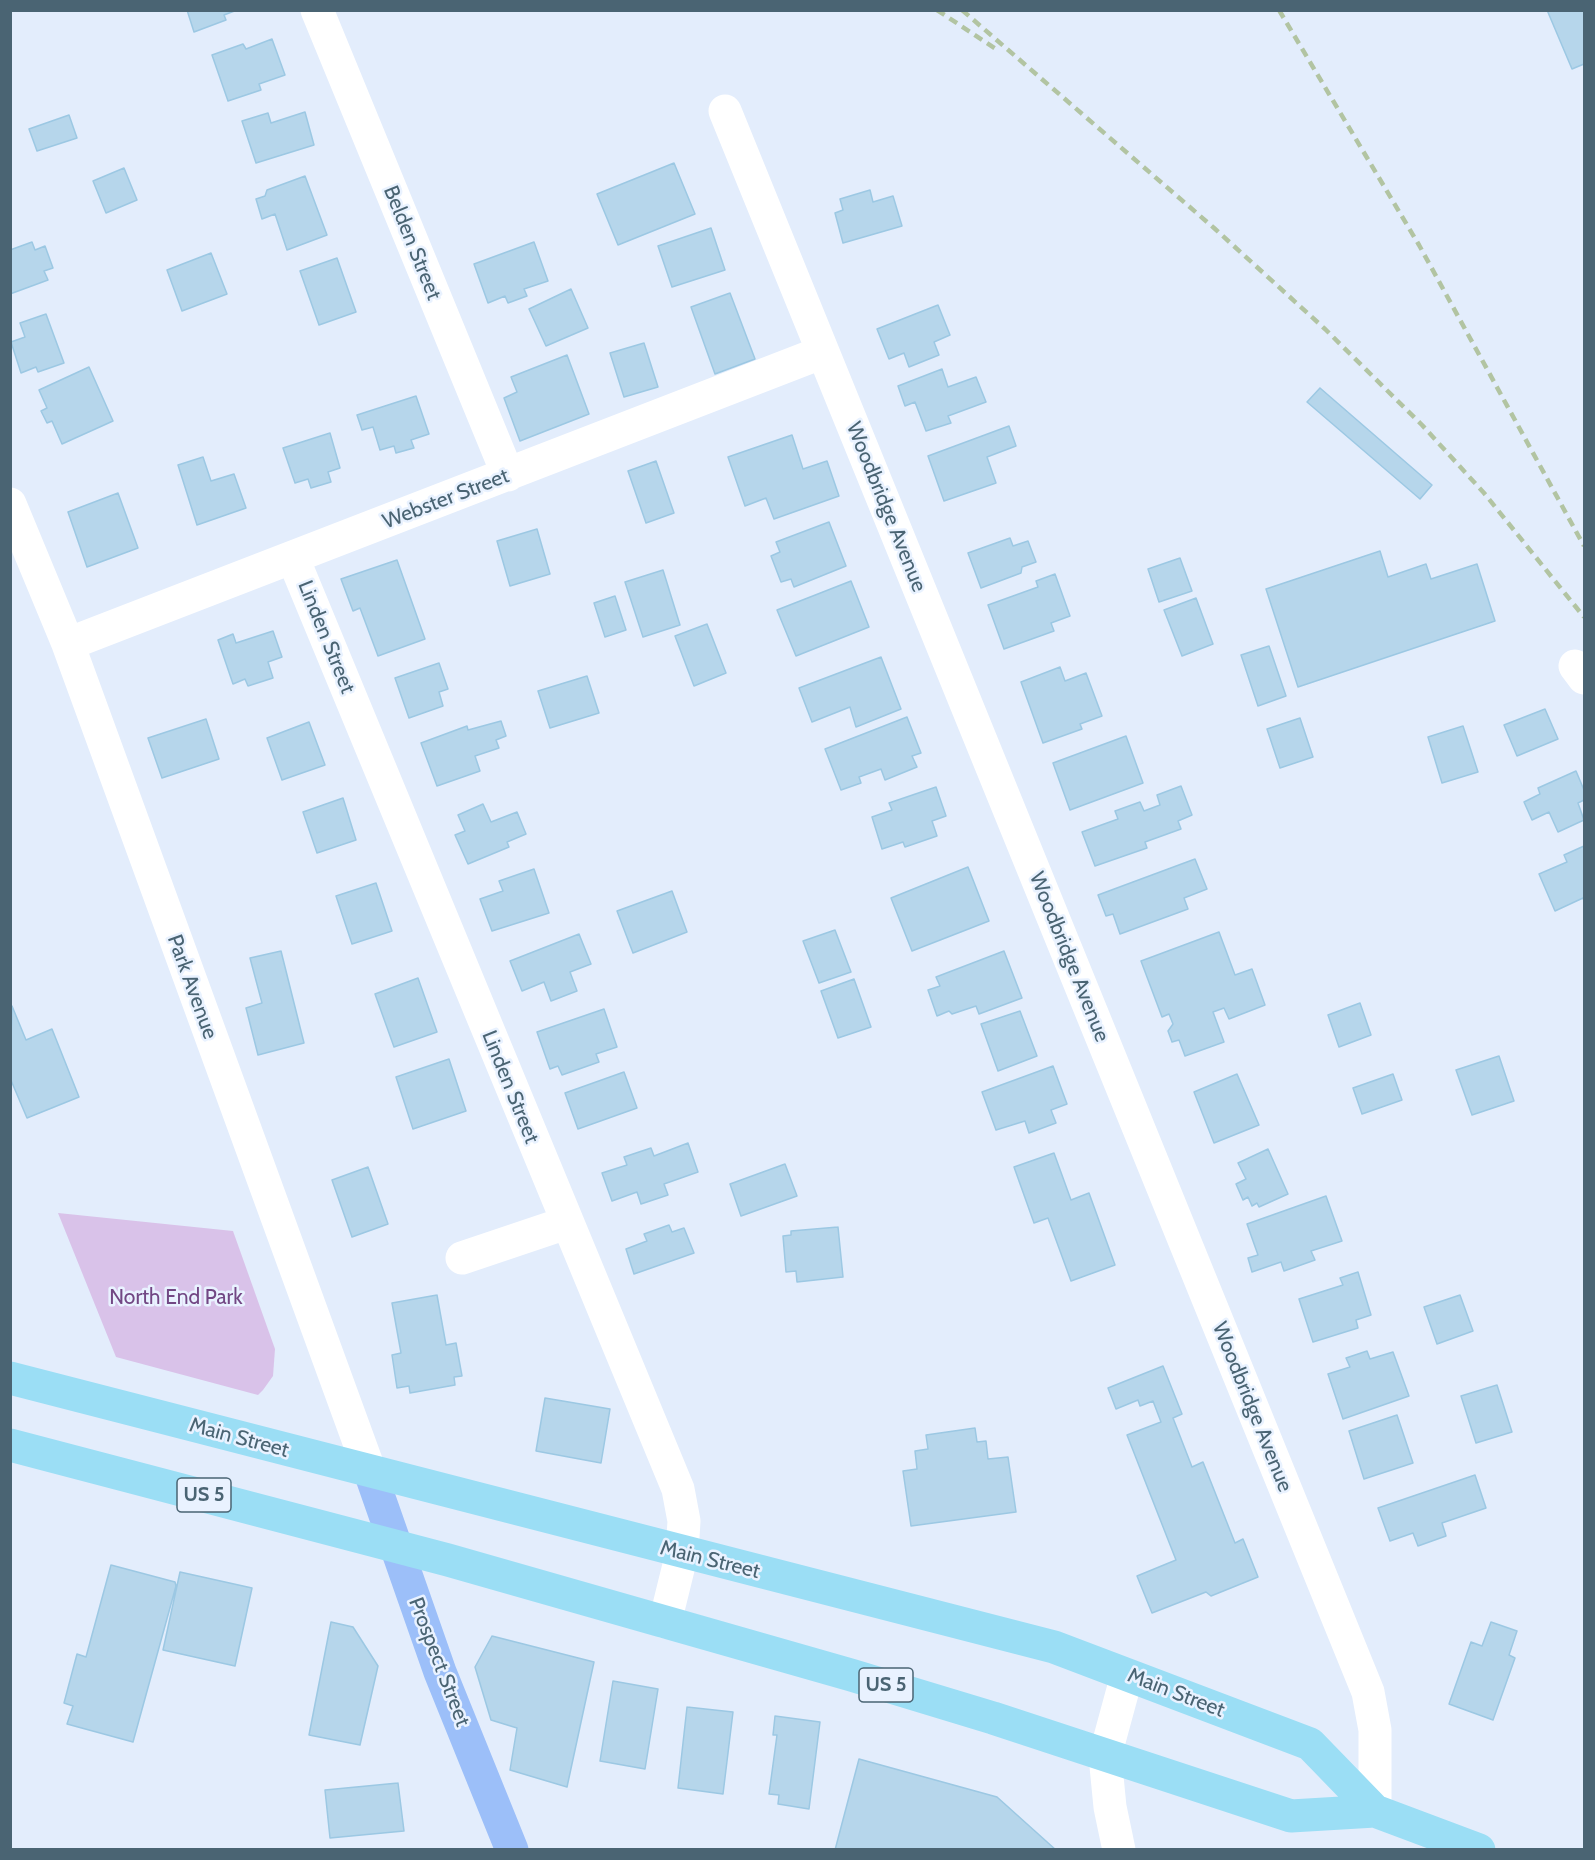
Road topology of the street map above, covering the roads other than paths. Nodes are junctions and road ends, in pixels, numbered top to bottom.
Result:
1 (317, 10) edge
2 (725, 111) dead end
3 (823, 352) junction
4 (508, 475) junction
5 (10, 504) edge
6 (293, 558) junction
7 (68, 644) junction
8 (566, 1224) junction
9 (462, 1257) dead end
10 (10, 1378) edge
11 (10, 1445) edge
12 (370, 1472) junction
13 (396, 1546) junction
14 (682, 1553) junction
15 (665, 1622) junction
16 (1127, 1675) junction
17 (1105, 1756) junction
18 (1375, 1811) junction
19 (512, 1850) edge
20 (1119, 1850) edge
21 (1479, 1850) edge

1 - 4 street, Belden Street
2 - 3 street, Woodbridge Avenue
3 - 4 street, Webster Street
3 - 18 street, Woodbridge Avenue
4 - 6 street, Webster Street
5 - 7 street, Park Avenue
6 - 7 street, Webster Street
6 - 8 street, Linden Street
7 - 12 street, Park Avenue
8 - 9 street
8 - 14 street, Linden Street
10 - 12 highway, Main Street / US 5
11 - 13 highway, Main Street / US 5
12 - 13 main road, Prospect Street
12 - 14 highway, Main Street / US 5
13 - 15 highway, Main Street / US 5
13 - 19 main road, Prospect Street
14 - 15 street, Linden Street
14 - 16 highway, Main Street / US 5
15 - 17 highway, Main Street / US 5
16 - 17 street
16 - 18 highway, Main Street / US 5
17 - 18 highway, Main Street / US 5
17 - 20 street
18 - 21 highway, Main Street / US 5

